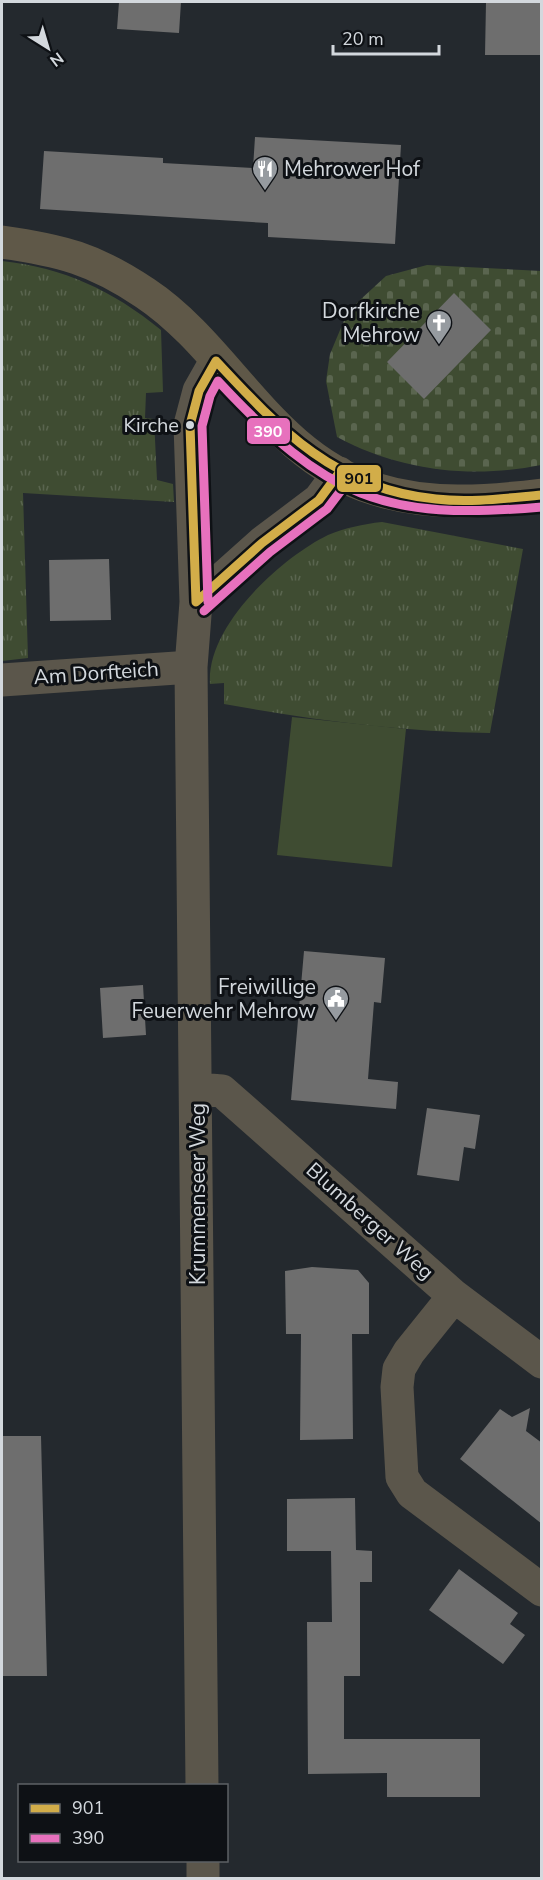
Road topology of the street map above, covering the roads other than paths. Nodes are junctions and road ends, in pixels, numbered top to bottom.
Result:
1 (2, 242) edge
2 (216, 361) junction
3 (339, 473) junction
4 (542, 495) edge
5 (196, 602) junction
6 (191, 667) junction
7 (2, 680) edge
8 (197, 1089) junction
9 (454, 1296) junction
10 (542, 1362) edge
11 (542, 1590) edge
12 (202, 1784) edge
13 (203, 1862) edge
14 (203, 1878) edge

1 - 2 main road
2 - 3 main road
2 - 5 street, Krummenseer Weg
3 - 4 main road
3 - 5 street
5 - 6 street, Krummenseer Weg
6 - 7 street, Am Dorfteich
6 - 8 street, Krummenseer Weg
8 - 9 street, Blumberger Weg
8 - 12 street, Krummenseer Weg
9 - 10 street, Blumberger Weg
9 - 11 street
13 - 14 street

